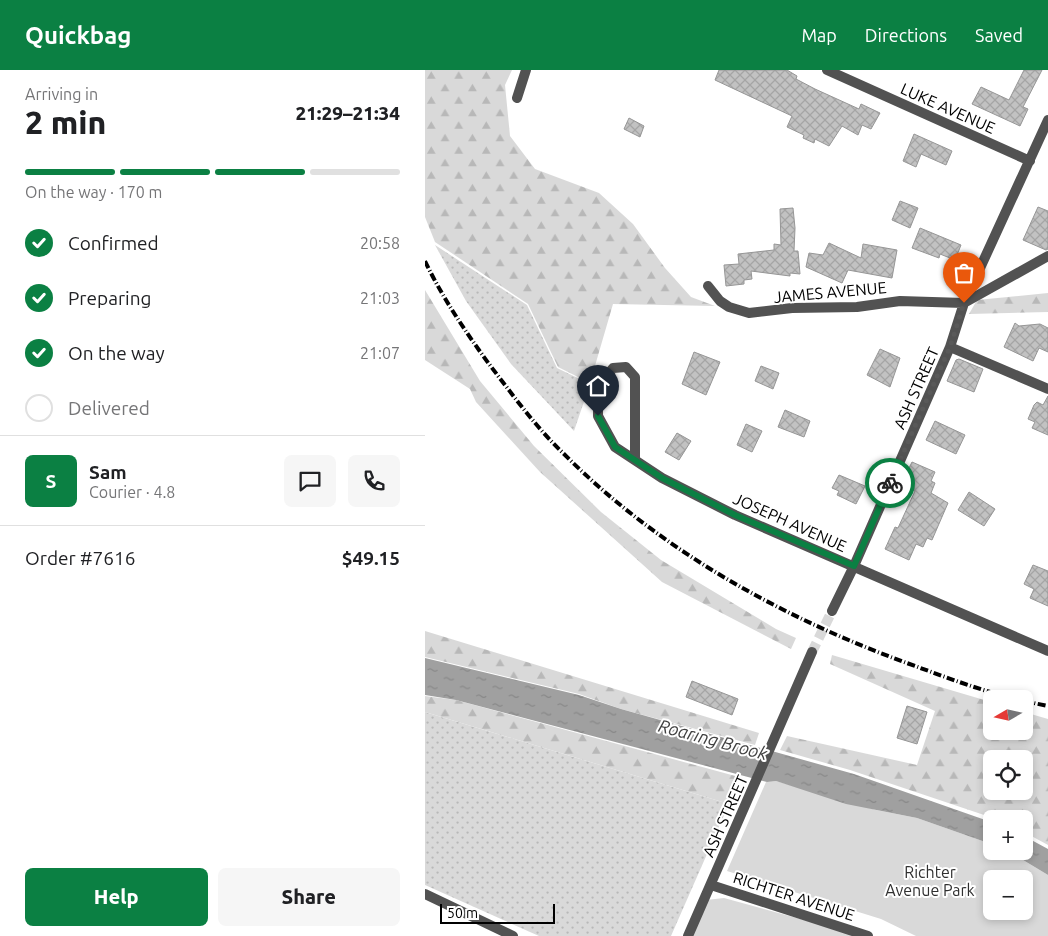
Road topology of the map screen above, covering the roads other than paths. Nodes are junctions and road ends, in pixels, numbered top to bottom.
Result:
1 (526, 70) edge
2 (827, 70) edge
3 (517, 98) dead end
4 (1048, 120) edge
5 (1029, 161) junction
6 (1048, 256) edge
7 (708, 286) dead end
8 (964, 303) junction
9 (950, 347) junction
10 (1048, 389) edge
11 (635, 460) junction
12 (854, 566) junction
13 (832, 611) tunnel mouth
14 (1048, 651) edge
15 (812, 652) tunnel mouth
16 (711, 885) junction
17 (425, 894) edge
18 (513, 936) edge
19 (688, 936) edge
20 (868, 936) edge

1 - 3 street
2 - 5 street, LUKE AVENUE
4 - 5 street, ASH STREET
5 - 8 street, ASH STREET
6 - 8 street
7 - 8 street, JAMES AVENUE
8 - 9 street, ASH STREET
9 - 10 street
9 - 12 street, ASH STREET
11 - 11 street, JOSEPH AVENUE
11 - 12 street, JOSEPH AVENUE
12 - 13 street, ASH STREET
12 - 14 street, JOSEPH AVENUE
15 - 16 street, ASH STREET
16 - 19 street, ASH STREET
16 - 20 street, RICHTER AVENUE
17 - 18 street

